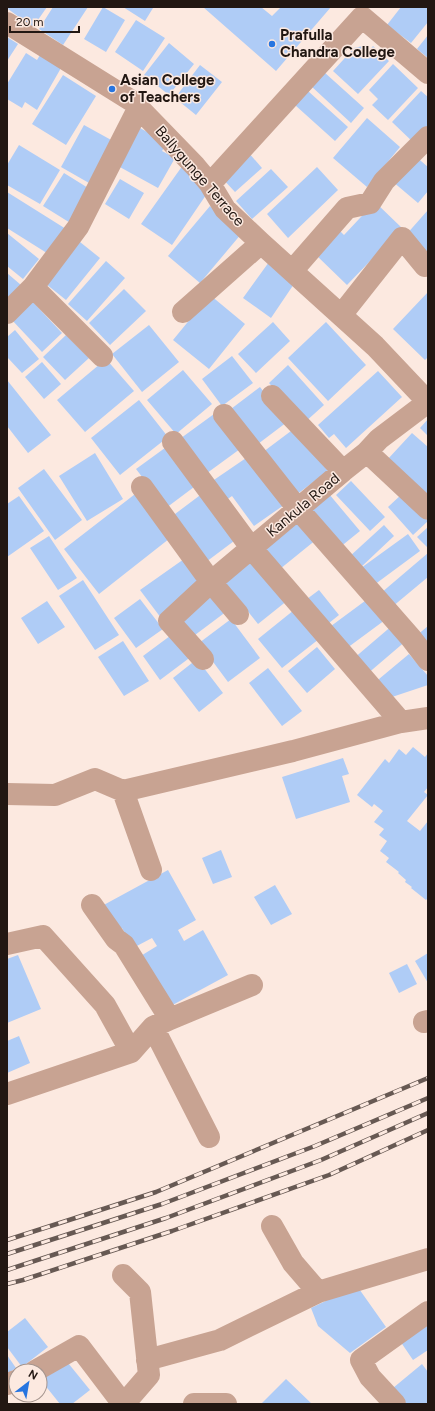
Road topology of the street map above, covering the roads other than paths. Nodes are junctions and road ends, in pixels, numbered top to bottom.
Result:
1 (7, 23) edge
2 (428, 73) edge
3 (139, 107) junction
4 (428, 137) edge
5 (210, 184) junction
6 (261, 243) junction
7 (425, 266) dead end
8 (292, 271) junction
9 (33, 287) junction
10 (183, 312) dead end
11 (7, 313) edge
12 (342, 314) junction
13 (102, 356) dead end
14 (272, 396) dead end
15 (428, 402) edge
16 (224, 415) dead end
17 (173, 442) dead end
18 (367, 452) junction
19 (343, 471) junction
20 (142, 487) dead end
21 (298, 509) junction
22 (428, 509) edge
23 (252, 549) junction
24 (211, 582) junction
25 (238, 614) dead end
26 (203, 659) dead end
27 (428, 660) edge
28 (428, 718) edge
29 (401, 722) junction
30 (123, 791) junction
31 (7, 794) edge
32 (151, 870) dead end
33 (92, 905) dead end
34 (7, 944) edge
35 (252, 985) dead end
36 (161, 1023) junction
37 (131, 1052) junction
38 (7, 1094) edge
39 (209, 1137) dead end
40 (272, 1226) dead end
41 (428, 1259) edge
42 (123, 1275) dead end
43 (318, 1292) junction
44 (428, 1312) edge
45 (147, 1360) junction
46 (48, 1364) edge
47 (116, 1401) edge
48 (194, 1404) edge
49 (226, 1404) edge
50 (395, 1404) edge

1 - 3 street, Ballygunge Terrace
2 - 5 street
3 - 5 street, Ballygunge Terrace
3 - 9 street
4 - 8 street
5 - 6 street, Ballygunge Terrace
6 - 8 street, Ballygunge Terrace
6 - 10 street
7 - 12 street
8 - 12 street, Ballygunge Terrace
9 - 11 street
9 - 13 street
12 - 15 street, Ballygunge Terrace
14 - 19 street
15 - 18 street, Kankula Road
16 - 21 street
17 - 23 street
18 - 19 street, Kankula Road
18 - 22 street
19 - 21 street, Kankula Road
20 - 24 street
21 - 23 street, Kankula Road
21 - 27 street
23 - 24 street, Kankula Road
23 - 29 street
24 - 25 street
24 - 26 street, Kankula Road
28 - 29 street
29 - 30 street
30 - 31 street
30 - 32 street
33 - 36 street
34 - 37 street
35 - 36 street
36 - 37 street
36 - 39 street
37 - 38 street
40 - 43 street
41 - 43 street
42 - 45 street
43 - 45 street
44 - 50 street
45 - 47 street
46 - 47 street
48 - 49 street

